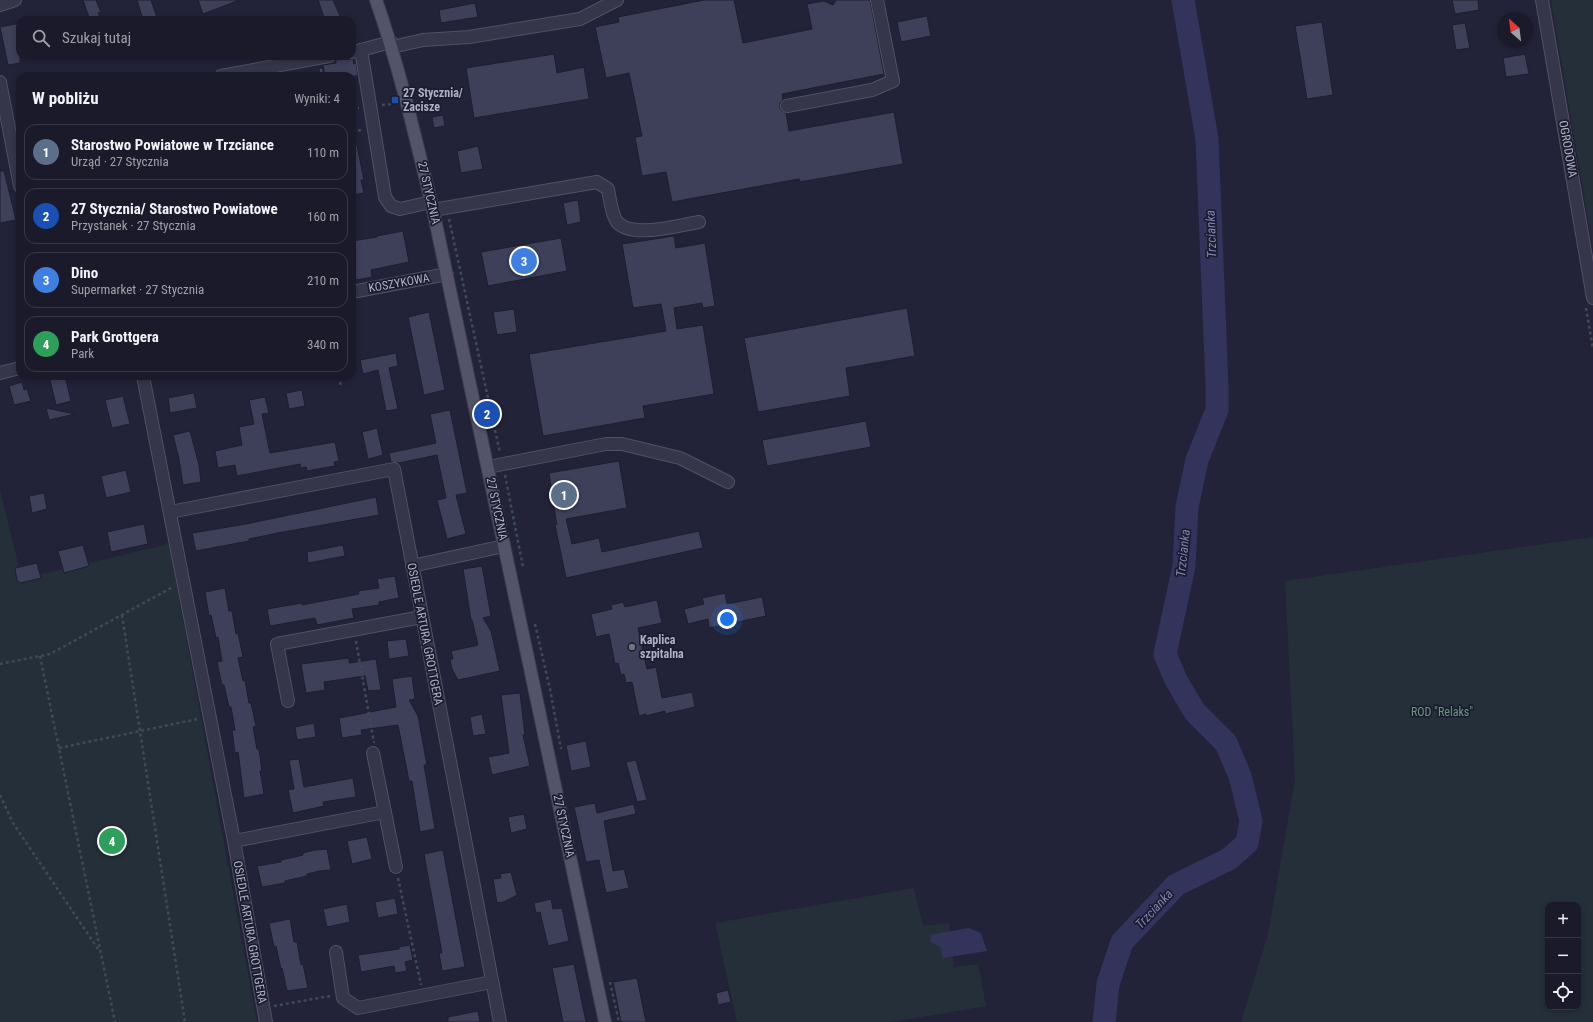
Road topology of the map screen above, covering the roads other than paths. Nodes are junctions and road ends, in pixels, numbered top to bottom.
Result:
1 (15, 0) edge
2 (376, 0) edge
3 (617, 0) edge
4 (877, 0) edge
5 (1542, 0) edge
6 (0, 5) edge
7 (391, 45) junction
8 (356, 51) edge
9 (307, 60) edge
10 (246, 72) edge
11 (0, 82) edge
12 (787, 106) dead end
13 (16, 165) edge
14 (432, 206) junction
15 (699, 222) dead end
16 (447, 274) junction
17 (356, 291) edge
18 (1593, 298) edge
19 (16, 369) edge
20 (0, 373) edge
21 (144, 380) edge
22 (488, 467) junction
23 (728, 482) dead end
24 (170, 512) junction
25 (504, 546) junction
26 (412, 566) junction
27 (422, 617) junction
28 (288, 701) dead end
29 (372, 753) road end
30 (385, 812) junction
31 (234, 841) junction
32 (396, 867) road end
33 (336, 952) dead end
34 (492, 982) junction
35 (266, 1022) edge
36 (500, 1022) edge
37 (605, 1022) edge

1 - 6 street
2 - 7 main road, 27 STYCZNIA
3 - 7 street
4 - 12 street
5 - 18 street, OGRODOWA
7 - 8 street
7 - 14 main road, 27 STYCZNIA
8 - 14 street
9 - 10 street
11 - 13 street
14 - 15 street
14 - 16 main road, 27 STYCZNIA
16 - 17 street, KOSZYKOWA
16 - 22 main road, 27 STYCZNIA
19 - 20 street
21 - 24 street, OSIEDLE ARTURA GROTTGERA
22 - 23 street
22 - 25 main road, 27 STYCZNIA
24 - 26 street, OSIEDLE ARTURA GROTTGERA
24 - 31 street, OSIEDLE ARTURA GROTTGERA
25 - 26 street
25 - 37 main road, 27 STYCZNIA
26 - 27 street, OSIEDLE ARTURA GROTTGERA
27 - 28 street
27 - 34 street, OSIEDLE ARTURA GROTTGERA
29 - 30 street
30 - 31 street
30 - 32 street
31 - 35 street, OSIEDLE ARTURA GROTTGERA
33 - 34 street
34 - 36 street, OSIEDLE ARTURA GROTTGERA

